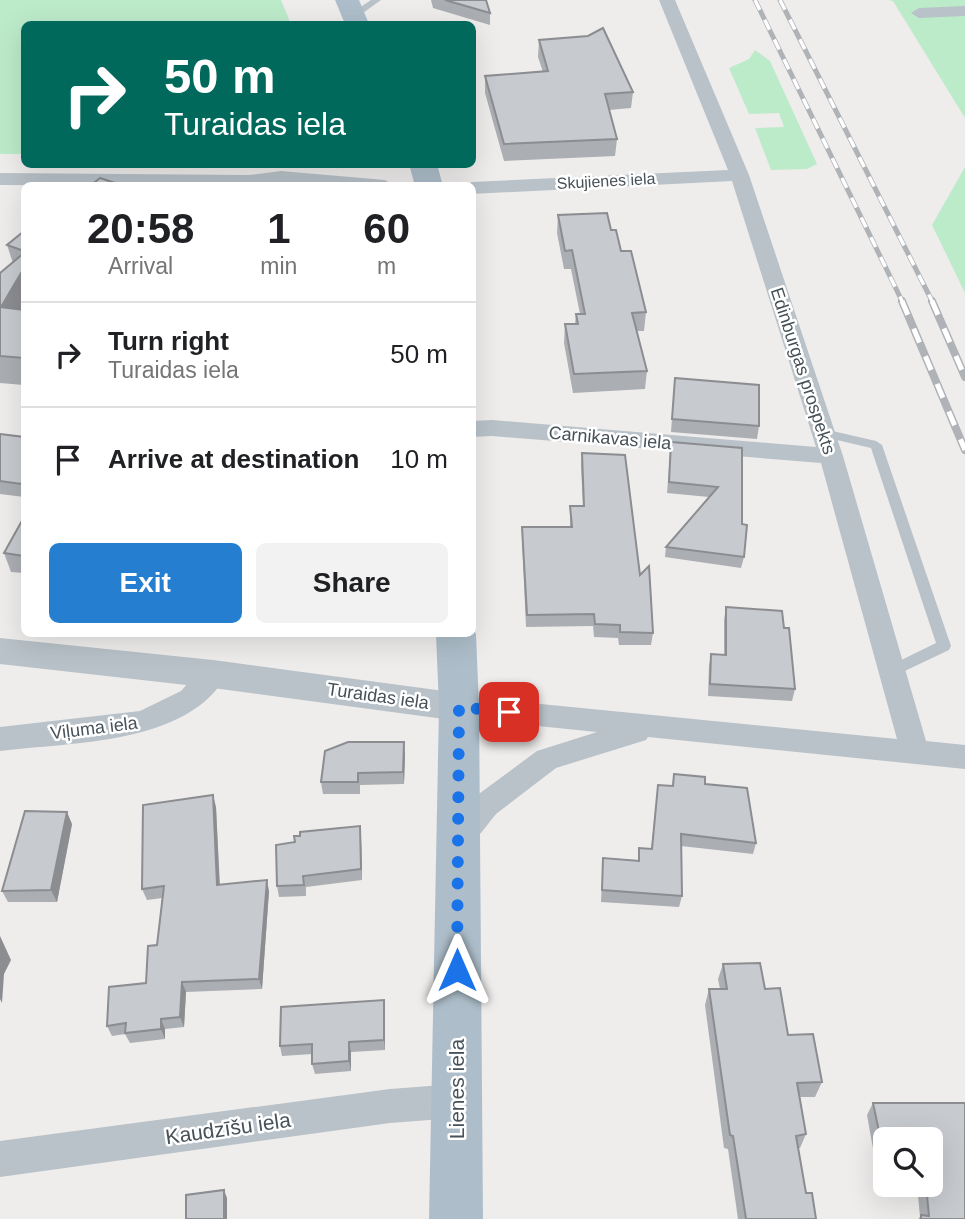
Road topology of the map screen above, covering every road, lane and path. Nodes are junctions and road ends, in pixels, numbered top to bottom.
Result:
1 (377, 0) edge
2 (667, 0) edge
3 (965, 11) edge
4 (352, 13) edge
5 (919, 13) dead end
6 (740, 175) junction
7 (0, 179) edge
8 (339, 182) edge
9 (476, 188) edge
10 (476, 429) edge
11 (827, 445) junction
12 (456, 637) edge
13 (0, 651) edge
14 (892, 671) junction
15 (213, 674) junction
16 (459, 707) junction
17 (659, 727) junction
18 (0, 739) edge
19 (915, 752) junction
20 (965, 757) edge
21 (458, 839) junction
22 (456, 1101) junction
23 (0, 1159) edge
24 (456, 1219) edge

1 - 4 lane
2 - 6 street, Edinburgas prospekts
3 - 5 street
6 - 9 street, Skujienes iela
6 - 11 street, Edinburgas prospekts
7 - 8 street
10 - 11 street, Carnikavas iela
11 - 14 street, Edinburgas prospekts
11 - 14 lane
12 - 16 main road, Lienes iela
13 - 15 street, Turaidas iela
14 - 19 street, Edinburgas prospekts
15 - 16 street, Turaidas iela
15 - 18 street, Viļuma iela
16 - 17 street, Turaidas iela
16 - 21 main road, Lienes iela
17 - 19 street, Turaidas iela
17 - 21 street
19 - 20 street, Turaidas iela
21 - 22 main road, Lienes iela
22 - 23 street, Kaudzīšu iela
22 - 24 main road, Lienes iela

